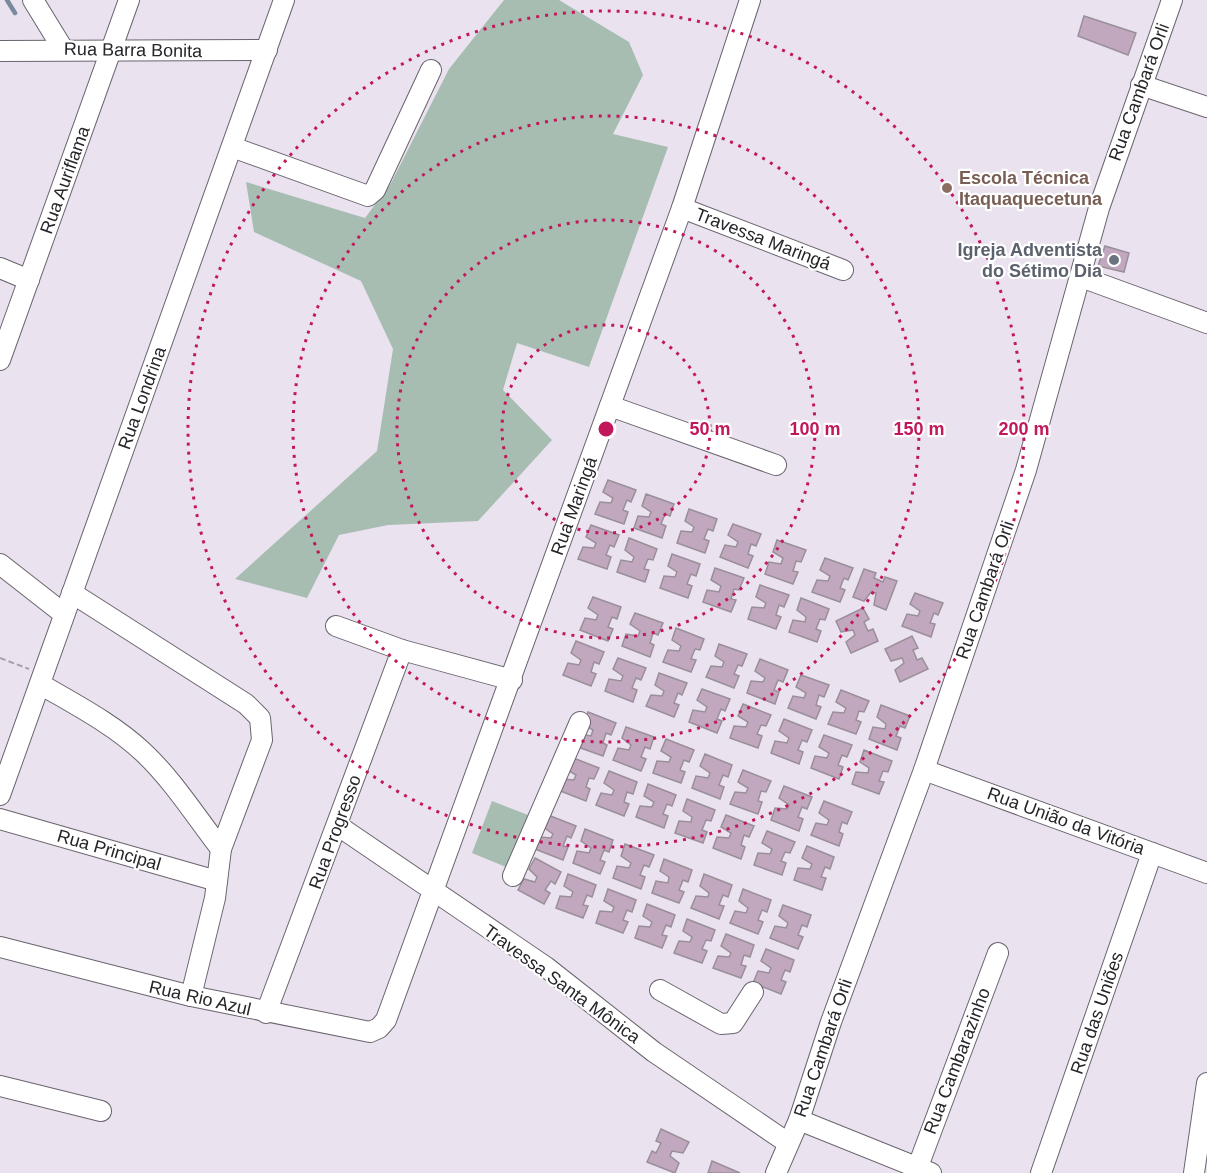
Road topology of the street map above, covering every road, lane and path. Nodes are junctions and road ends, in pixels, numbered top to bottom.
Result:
1 (33, 0) edge
2 (129, 0) edge
3 (284, 0) edge
4 (750, 0) edge
5 (1172, 0) edge
6 (63, 49) junction
7 (267, 50) junction
8 (0, 51) edge
9 (110, 51) junction
10 (431, 70) dead end
11 (1141, 85) junction
12 (1207, 107) edge
13 (232, 147) junction
14 (682, 208) junction
15 (0, 268) edge
16 (843, 270) dead end
17 (1082, 277) junction
18 (29, 280) junction
19 (1207, 323) edge
20 (0, 360) edge
21 (610, 406) junction
22 (776, 465) dead end
23 (0, 564) edge
24 (72, 593) junction
25 (64, 614) junction
26 (336, 626) dead end
27 (402, 650) junction
28 (0, 658) edge
29 (41, 679) junction
30 (512, 680) junction
31 (580, 722) dead end
32 (924, 770) junction
33 (0, 795) edge
34 (0, 819) edge
35 (337, 825) junction
36 (221, 849) junction
37 (1152, 853) junction
38 (1207, 873) edge
39 (513, 876) dead end
40 (217, 881) junction
41 (434, 893) junction
42 (0, 947) edge
43 (998, 953) dead end
44 (660, 990) dead end
45 (753, 992) dead end
46 (190, 996) junction
47 (392, 1009) joint
48 (267, 1013) junction
49 (1207, 1083) edge
50 (0, 1086) edge
51 (101, 1111) dead end
52 (799, 1120) junction
53 (789, 1143) junction
54 (924, 1171) edge
55 (776, 1173) edge
56 (1041, 1173) edge
57 (1194, 1173) edge

1 - 6 street
2 - 9 street, Rua Auriflama
3 - 7 street, Rua Londrina
4 - 14 street, Rua Maringá
5 - 11 street, Rua Cambará Orli
6 - 8 street, Rua Barra Bonita
6 - 9 street, Rua Barra Bonita
7 - 9 street, Rua Barra Bonita
7 - 13 street, Rua Londrina
9 - 18 street, Rua Auriflama
10 - 13 street
11 - 12 street
11 - 17 street, Rua Cambará Orli
13 - 24 street, Rua Londrina
14 - 16 street, Travessa Maringá
14 - 21 street, Rua Maringá
15 - 18 street
17 - 19 street
17 - 32 street, Rua Cambará Orli
18 - 20 street, Rua Auriflama
21 - 22 street
21 - 30 street, Rua Maringá
23 - 25 street
24 - 25 street, Rua Londrina
24 - 36 street
25 - 29 street, Rua Londrina
26 - 27 street
27 - 30 street
27 - 35 street, Rua Progresso
28 - 29 path
29 - 33 street, Rua Londrina
29 - 36 street
30 - 41 street, Rua Maringá
31 - 39 street
32 - 37 street, Rua União da Vitória
32 - 52 street, Rua Cambará Orli
34 - 40 street, Rua Principal
35 - 41 street, Travessa Santa Mônica
35 - 48 street, Rua Progresso
36 - 40 street
37 - 38 street, Rua União da Vitória
37 - 56 street, Rua das Uniões
40 - 46 street
41 - 47 street, Rua Maringá
41 - 53 street, Travessa Santa Mônica
42 - 46 street, Rua Rio Azul
43 - 54 street, Rua Cambarazinho
44 - 45 street
46 - 48 street, Rua Rio Azul
47 - 48 street, Rua Rio Azul
49 - 57 street
50 - 51 street
52 - 53 street, Rua Cambará Orli
52 - 54 street
53 - 55 street, Rua Cambará Orli

